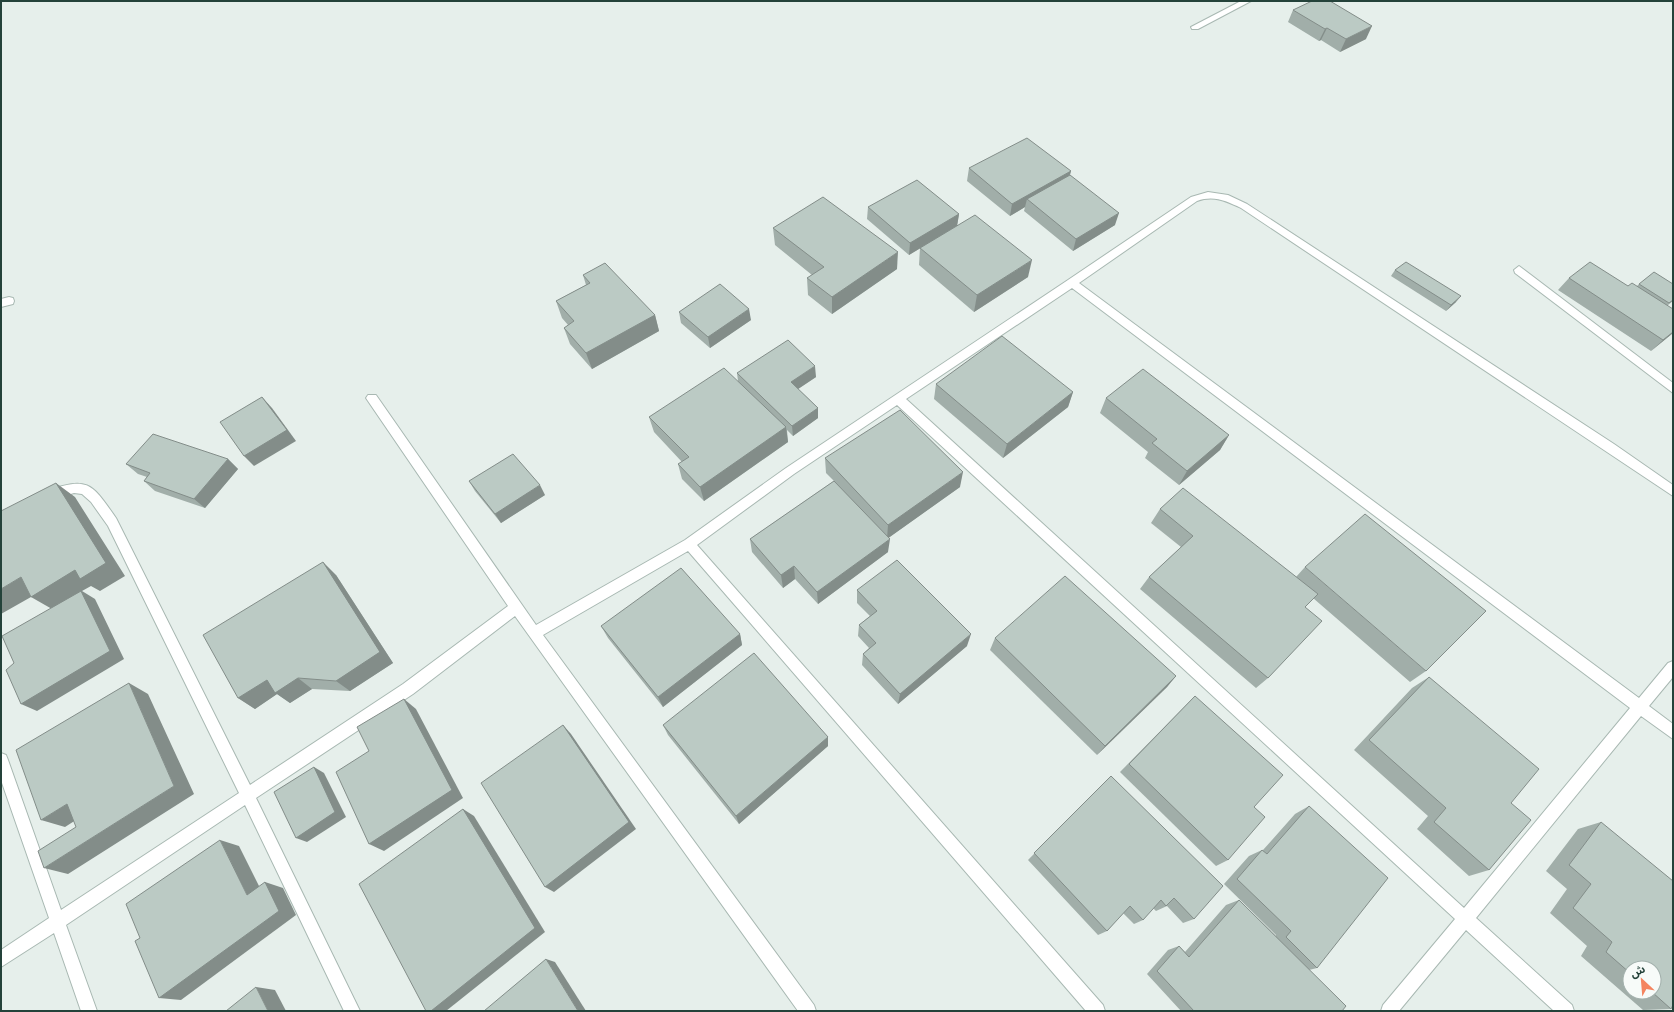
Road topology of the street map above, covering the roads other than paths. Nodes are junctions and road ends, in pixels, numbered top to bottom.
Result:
1 (1248, 1) edge
2 (1195, 26) dead end
3 (1519, 270) dead end
4 (1072, 283) junction
5 (1673, 389) edge
6 (372, 398) dead end
7 (898, 399) junction
8 (1673, 491) edge
9 (38, 499) edge
10 (689, 544) junction
11 (516, 607) junction
12 (534, 634) junction
13 (1673, 667) edge
14 (1640, 707) junction
15 (1673, 732) edge
16 (1, 760) edge
17 (248, 796) junction
18 (1466, 919) junction
19 (57, 921) junction
20 (1, 959) edge
21 (89, 1011) edge
22 (352, 1011) edge
23 (808, 1011) edge
24 (1097, 1011) edge
25 (1389, 1011) edge
26 (1566, 1011) edge

1 - 2 street
3 - 5 street
4 - 7 street
4 - 8 street
4 - 14 street
6 - 11 street
7 - 10 street
7 - 18 street
9 - 17 street
10 - 12 street
10 - 24 street
11 - 12 street
11 - 17 street
12 - 23 street
13 - 14 street
14 - 15 street
14 - 18 street
16 - 19 street
17 - 19 street
17 - 22 street
18 - 25 street
18 - 26 street
19 - 20 street
19 - 21 street

